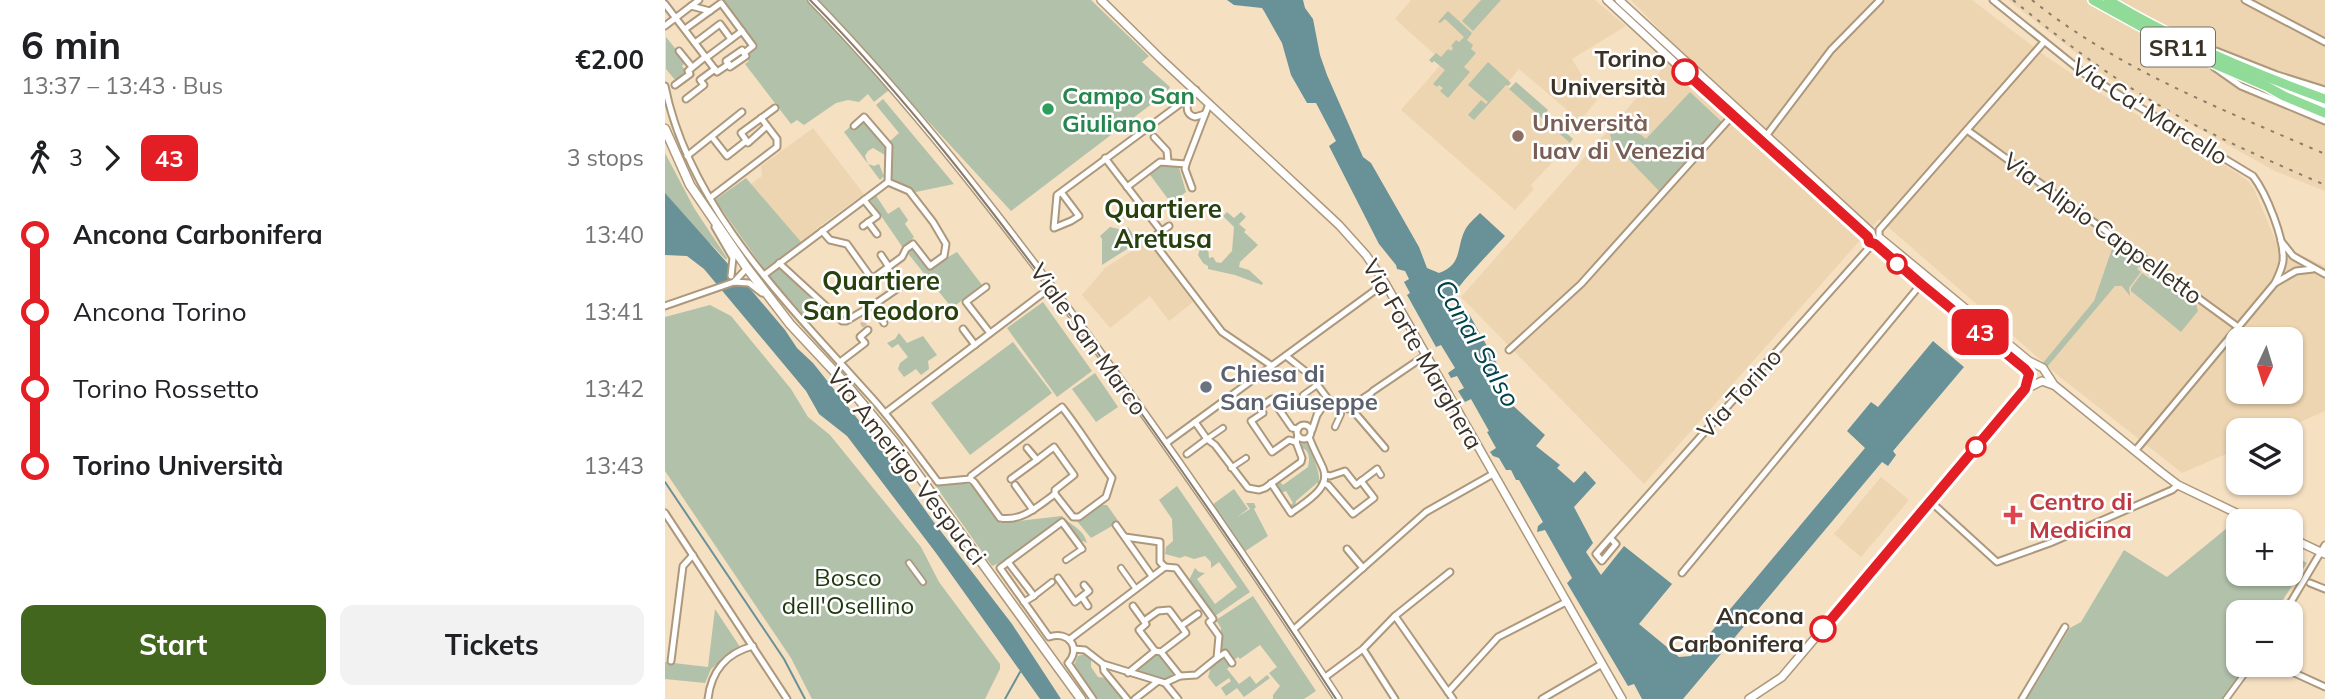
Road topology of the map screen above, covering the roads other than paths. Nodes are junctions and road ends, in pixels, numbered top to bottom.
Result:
1 (699, 0) edge
2 (812, 0) edge
3 (1101, 0) edge
4 (1607, 0) edge
5 (1619, 0) edge
6 (1880, 0) edge
7 (1993, 0) edge
8 (2093, 0) edge
9 (2108, 0) edge
10 (2114, 0) edge
11 (2245, 0) edge
12 (665, 4) edge
13 (1628, 4) edge
14 (691, 6) junction
15 (710, 11) junction
16 (676, 18) junction
17 (665, 26) edge
18 (685, 29) junction
19 (742, 31) junction
20 (731, 39) junction
21 (2325, 41) edge
22 (2044, 42) junction
23 (695, 43) junction
24 (679, 51) dead end
25 (706, 57) junction
26 (2206, 61) junction
27 (692, 68) junction
28 (715, 69) junction
29 (2268, 83) junction
30 (665, 86) edge
31 (675, 86) dead end
32 (1196, 90) junction
33 (2325, 90) edge
34 (1188, 98) junction
35 (686, 99) dead end
36 (2325, 99) edge
37 (1209, 104) junction
38 (2325, 106) edge
39 (775, 108) dead end
40 (742, 112) dead end
41 (2325, 113) edge
42 (1205, 114) junction
43 (1732, 116) junction
44 (761, 118) junction
45 (2325, 121) edge
46 (767, 126) junction
47 (853, 126) dead end
48 (665, 129) edge
49 (1967, 130) junction
50 (712, 136) junction
51 (1766, 136) junction
52 (1154, 137) dead end
53 (746, 141) junction
54 (687, 156) junction
55 (1105, 159) junction
56 (1168, 162) junction
57 (1186, 164) junction
58 (888, 182) junction
59 (1127, 187) junction
60 (1192, 188) dead end
61 (1061, 192) junction
62 (711, 198) junction
63 (864, 200) junction
64 (701, 203) junction
65 (1169, 226) dead end
66 (1161, 230) junction
67 (822, 231) junction
68 (877, 234) dead end
69 (1873, 240) junction
70 (2281, 241) junction
71 (881, 255) dead end
72 (2295, 257) junction
73 (779, 263) junction
74 (2283, 263) junction
75 (889, 267) junction
76 (2313, 269) junction
77 (2294, 272) junction
78 (743, 273) junction
79 (2325, 274) edge
80 (764, 275) junction
81 (732, 279) junction
82 (910, 280) dead end
83 (1385, 283) junction
84 (2275, 283) junction
85 (1921, 284) junction
86 (986, 287) dead end
87 (1051, 287) junction
88 (873, 305) junction
89 (665, 306) edge
90 (856, 315) junction
91 (862, 322) tunnel mouth
92 (790, 324) junction
93 (884, 324) dead end
94 (2238, 327) joint
95 (963, 329) dead end
96 (868, 330) dead end
97 (990, 334) junction
98 (2226, 341) edge
99 (975, 345) junction
100 (1509, 350) dead end
101 (1286, 355) junction
102 (1426, 355) junction
103 (840, 362) junction
104 (1272, 366) junction
105 (2038, 366) junction
106 (2029, 375) junction
107 (2042, 379) junction
108 (1317, 385) junction
109 (2025, 389) junction
110 (1303, 395) dead end
111 (1328, 399) junction
112 (1350, 407) junction
113 (885, 413) junction
114 (1341, 414) dead end
115 (1317, 415) junction
116 (1195, 422) junction
117 (1335, 427) dead end
118 (1223, 428) dead end
119 (1299, 433) junction
120 (1310, 434) junction
121 (1207, 439) junction
122 (1165, 444) junction
123 (1027, 448) dead end
124 (1385, 448) dead end
125 (2135, 451) junction
126 (1187, 454) dead end
127 (1246, 458) dead end
128 (1037, 460) junction
129 (1231, 468) junction
130 (1377, 469) joint
131 (1493, 474) junction
132 (1325, 475) junction
133 (1381, 475) dead end
134 (970, 480) junction
135 (1271, 483) junction
136 (1359, 483) junction
137 (1325, 484) junction
138 (2178, 485) junction
139 (1055, 494) junction
140 (1930, 501) junction
141 (2228, 509) edge
142 (1033, 510) junction
143 (665, 513) edge
144 (1116, 525) dead end
145 (1125, 537) junction
146 (1610, 538) dead end
147 (2303, 542) edge
148 (1082, 549) joint
149 (1347, 549) dead end
150 (2324, 550) edge
151 (693, 555) junction
152 (1066, 560) dead end
153 (1008, 562) junction
154 (909, 563) dead end
155 (1165, 567) junction
156 (1121, 568) dead end
157 (1363, 568) junction
158 (1450, 572) dead end
159 (1682, 573) dead end
160 (1153, 576) junction
161 (1055, 580) joint
162 (923, 582) dead end
163 (2310, 583) dead end
164 (1084, 585) dead end
165 (1136, 589) junction
166 (2325, 589) edge
167 (1034, 596) junction
168 (1082, 597) junction
169 (2293, 600) edge
170 (1024, 602) junction
171 (1566, 602) junction
172 (1088, 606) dead end
173 (1133, 607) dead end
174 (1198, 614) dead end
175 (1395, 616) junction
176 (1039, 622) junction
177 (1145, 623) junction
178 (1181, 626) junction
179 (2065, 626) dead end
180 (1031, 630) junction
181 (1293, 630) junction
182 (1070, 639) junction
183 (754, 646) junction
184 (1075, 649) junction
185 (1363, 649) junction
186 (1158, 652) junction
187 (1217, 658) junction
188 (671, 661) dead end
189 (1232, 663) dead end
190 (1103, 664) junction
191 (1602, 664) junction
192 (1128, 673) junction
193 (1180, 676) junction
194 (2242, 677) edge
195 (2303, 677) edge
196 (1325, 678) junction
197 (1158, 681) junction
198 (1165, 683) junction
199 (2325, 687) edge
200 (1451, 697) edge
201 (708, 699) edge
202 (787, 699) edge
203 (1081, 699) edge
204 (1093, 699) edge
205 (1127, 699) edge
206 (1135, 699) edge
207 (1178, 699) edge
208 (1339, 699) edge
209 (1395, 699) edge
210 (1542, 699) edge
211 (1622, 699) edge
212 (1749, 699) edge
213 (2022, 699) edge
214 (2226, 699) edge

1 - 14 street
2 - 87 street, Viale San Marco
3 - 32 street, Via Forte Marghera
4 - 43 street
5 - 13 street
6 - 51 street
7 - 22 street, Via Ca' Marcello
8 - 26 highway, SR11
9 - 29 highway, SR11
10 - 33 street
11 - 21 street
12 - 16 street
13 - 51 street
14 - 15 street
14 - 16 street
15 - 18 street
15 - 19 street
16 - 17 street
16 - 18 street
18 - 23 street
19 - 20 street
19 - 28 street
20 - 23 street
20 - 25 street
22 - 49 street, Via Torino
22 - 70 street, Via Ca' Marcello
23 - 25 street
24 - 27 street
25 - 27 street
25 - 28 street
26 - 29 highway, SR11
26 - 45 street
27 - 31 street
28 - 35 street
29 - 36 highway
29 - 38 street
29 - 41 highway
30 - 54 street
32 - 34 street
32 - 37 street, Via Forte Marghera
34 - 42 street
34 - 55 street
37 - 42 street
37 - 83 street, Via Forte Marghera
39 - 44 street
40 - 50 street
42 - 57 street
43 - 69 street
43 - 100 street
44 - 46 street
44 - 53 street
46 - 53 street
46 - 62 street
47 - 58 street
48 - 64 main road, Via Amerigo Vespucci
49 - 69 street, Via Torino
49 - 94 street, Via Alipio Cappelletto
50 - 53 street
50 - 54 street
51 - 69 street
52 - 56 street
54 - 62 street
55 - 59 street
55 - 61 street
56 - 57 street
56 - 59 street
57 - 60 street
58 - 63 street
58 - 75 street
59 - 66 street
61 - 61 street
62 - 80 street
63 - 67 street
63 - 68 street
64 - 78 main road, Via Amerigo Vespucci
64 - 81 street
65 - 66 street
66 - 104 street
67 - 73 street
67 - 75 street
69 - 85 street
69 - 105 street
69 - 146 street, Via Torino
70 - 72 street, Via Ca' Marcello
70 - 74 street, Via Ca' Marcello
71 - 75 street
72 - 74 street
72 - 76 street, Via Ca' Marcello
72 - 77 street
73 - 80 street
73 - 90 street
74 - 77 street
74 - 84 street
76 - 77 street, Via Ca' Marcello
76 - 79 street, Via Ca' Marcello
77 - 84 street
78 - 81 street
78 - 81 street
78 - 92 main road, Via Amerigo Vespucci
78 - 92 street
80 - 103 street
81 - 89 street
82 - 88 street
83 - 101 street
83 - 102 street, Via Forte Marghera
84 - 94 street
85 - 106 street
85 - 159 street
86 - 97 street
87 - 97 street
87 - 122 street, Viale San Marco
88 - 90 street
88 - 93 street
90 - 91 street
92 - 180 main road, Via Amerigo Vespucci
95 - 99 street
96 - 103 street
97 - 99 street
98 - 125 street
99 - 113 street
101 - 104 street
101 - 108 street
102 - 112 street
102 - 131 street, Via Forte Marghera
103 - 113 street
104 - 116 street
105 - 106 street
105 - 107 street
106 - 107 street
106 - 109 street
107 - 109 street
107 - 125 street
108 - 110 street
108 - 111 street
109 - 140 street
111 - 112 street
111 - 115 street
112 - 124 street
113 - 134 street
114 - 117 street
115 - 119 street
115 - 120 street
116 - 121 street
116 - 122 street
118 - 121 street
119 - 119 street
119 - 120 street
119 - 120 street
119 - 135 street
120 - 132 street
121 - 126 street
121 - 129 street
122 - 181 street, Viale San Marco
123 - 128 street
125 - 138 street
127 - 129 street
128 - 139 street
128 - 142 street
129 - 135 street
130 - 133 street
130 - 136 street
131 - 157 street
131 - 171 street, Via Forte Marghera
132 - 136 street
132 - 137 street
134 - 139 street
134 - 142 street
135 - 137 street
136 - 137 street
138 - 140 street
138 - 141 street
139 - 142 street
140 - 212 street
143 - 151 street
144 - 145 street
145 - 155 street
145 - 160 street
147 - 150 street
148 - 152 street
148 - 153 street
149 - 157 street
150 - 169 street
151 - 183 street
151 - 188 street
153 - 167 street
153 - 170 street
154 - 162 street
155 - 160 street
155 - 187 street
156 - 165 street
157 - 181 street
158 - 175 street
160 - 165 street
161 - 167 street
161 - 168 street
163 - 166 street
164 - 168 street
165 - 182 street
167 - 170 street
168 - 172 street
170 - 176 street
171 - 191 street, Via Forte Marghera
171 - 200 street
173 - 177 street
174 - 178 street
175 - 185 street
175 - 200 street
176 - 180 street
176 - 182 street
177 - 178 street
177 - 186 street
178 - 186 street
179 - 213 street
180 - 203 main road, Via Amerigo Vespucci
181 - 196 street, Viale San Marco
182 - 184 street
183 - 201 street
183 - 202 street
184 - 190 street
184 - 204 street
185 - 196 street
185 - 209 street
186 - 192 street
186 - 193 street
187 - 189 street
187 - 193 street
190 - 192 street
190 - 205 street
191 - 210 street
191 - 211 street, Via Forte Marghera
192 - 197 street
193 - 198 street
194 - 214 street
195 - 199 street
196 - 208 street, Viale San Marco
197 - 198 street
197 - 206 street
198 - 207 street

